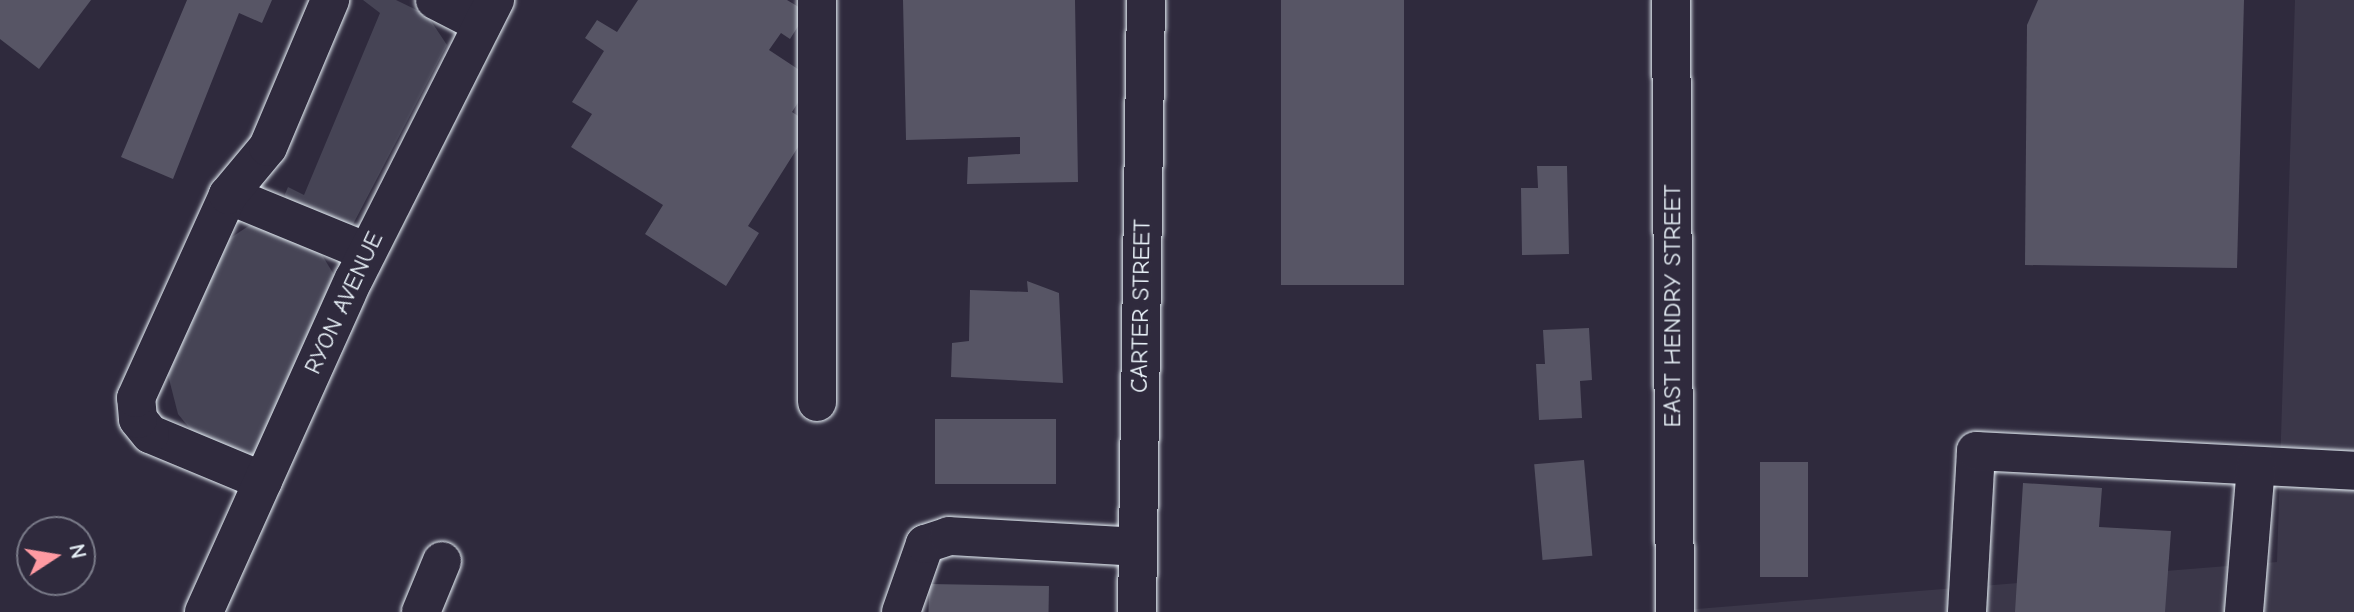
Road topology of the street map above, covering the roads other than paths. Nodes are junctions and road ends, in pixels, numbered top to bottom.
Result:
1 (330, 0) edge
2 (435, 0) edge
3 (817, 0) edge
4 (1146, 0) edge
5 (1671, 0) edge
6 (489, 12) edge
7 (228, 195) junction
8 (367, 252) junction
9 (817, 402) dead end
10 (2256, 466) junction
11 (2354, 471) edge
12 (263, 481) junction
13 (1138, 547) junction
14 (442, 561) dead end
15 (207, 611) edge
16 (421, 612) edge
17 (901, 612) edge
18 (1137, 612) edge
19 (1675, 612) edge
20 (1967, 612) edge
21 (2244, 612) edge

1 - 7 street
2 - 6 street
3 - 9 street
4 - 13 street, CARTER STREET
5 - 19 street, EAST HENDRY STREET
6 - 8 street, RYON AVENUE
7 - 8 street
7 - 12 street
8 - 12 street, RYON AVENUE
10 - 11 street
10 - 20 street
10 - 21 street
12 - 15 street, RYON AVENUE
13 - 17 street
13 - 18 street, CARTER STREET
14 - 16 street

